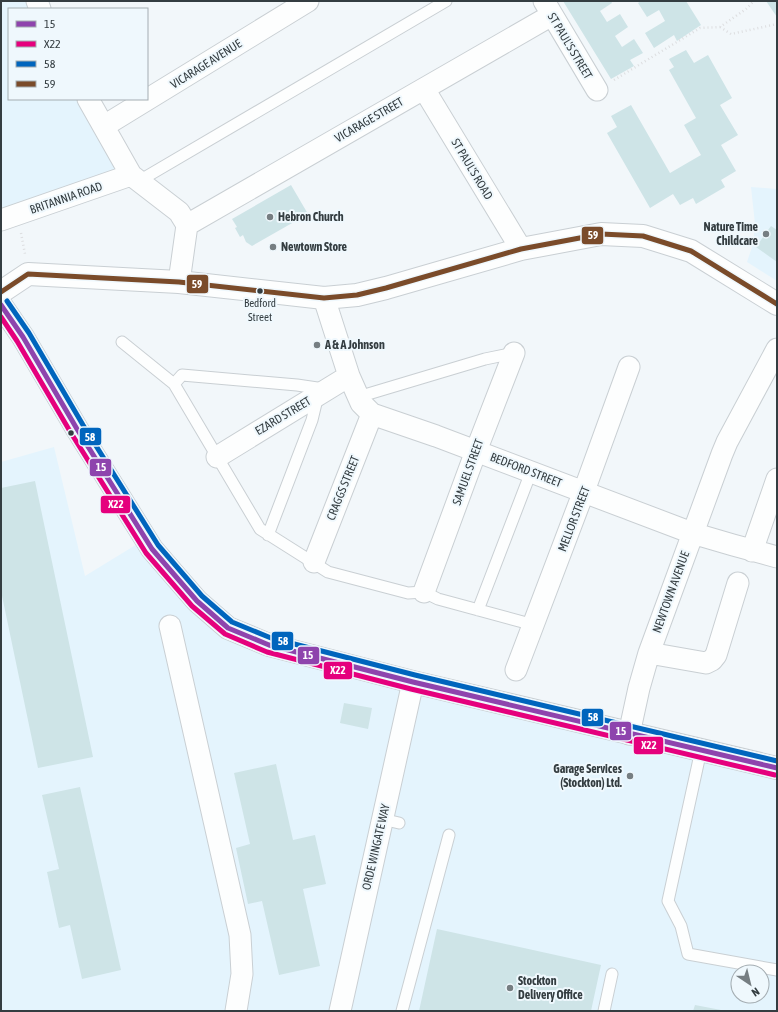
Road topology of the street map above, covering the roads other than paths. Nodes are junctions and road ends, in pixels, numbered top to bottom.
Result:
1 (308, 1) edge
2 (446, 1) edge
3 (548, 8) edge
4 (424, 89) junction
5 (597, 90) road end
6 (148, 99) edge
7 (89, 100) edge
8 (146, 100) edge
9 (104, 126) junction
10 (135, 178) junction
11 (1, 220) edge
12 (187, 225) junction
13 (521, 249) junction
14 (179, 282) junction
15 (1, 292) edge
16 (324, 298) junction
17 (777, 304) edge
18 (1, 305) edge
19 (122, 342) dead end
20 (777, 349) edge
21 (514, 353) joint
22 (629, 367) dead end
23 (349, 376) junction
24 (174, 384) junction
25 (322, 392) junction
26 (358, 397) junction
27 (372, 414) junction
28 (476, 451) junction
29 (217, 457) junction
30 (531, 472) junction
31 (777, 479) edge
32 (584, 491) junction
33 (692, 533) junction
34 (268, 536) junction
35 (752, 551) junction
36 (777, 557) edge
37 (314, 562) junction
38 (738, 583) dead end
39 (424, 592) junction
40 (478, 610) junction
41 (534, 625) junction
42 (170, 626) dead end
43 (649, 653) junction
44 (516, 670) dead end
45 (413, 682) junction
46 (630, 734) junction
47 (701, 750) junction
48 (777, 768) edge
49 (449, 835) dead end
50 (777, 970) edge
51 (612, 974) dead end
52 (236, 1011) edge
53 (340, 1011) edge
54 (402, 1011) edge
55 (604, 1011) edge

1 - 6 street, VICARAGE AVENUE
2 - 10 lane
3 - 4 street, VICARAGE STREET
3 - 5 street, ST PAUL'S STREET
4 - 12 street, VICARAGE STREET
4 - 13 street, ST PAUL'S ROAD
7 - 9 street
8 - 9 street, VICARAGE AVENUE
9 - 10 street
10 - 11 street, BRITANNIA ROAD
10 - 12 street
12 - 14 street
13 - 16 street
13 - 17 street
14 - 15 street
14 - 16 street
16 - 23 street
18 - 45 street
19 - 24 lane
20 - 33 street, NEWTOWN AVENUE
21 - 26 lane
21 - 28 street, SAMUEL STREET
22 - 32 street, MELLOR STREET
23 - 25 street, EZARD STREET
23 - 26 street
24 - 25 lane
24 - 29 lane
25 - 29 street, EZARD STREET
25 - 34 lane
26 - 27 street
27 - 28 street, BEDFORD STREET
27 - 37 street, CRAGGS STREET
28 - 30 street, BEDFORD STREET
28 - 39 street, SAMUEL STREET
29 - 34 lane
30 - 32 street, BEDFORD STREET
30 - 40 lane
31 - 35 street
32 - 33 street, BEDFORD STREET
32 - 41 street, MELLOR STREET
33 - 35 street, BEDFORD STREET
33 - 43 street, NEWTOWN AVENUE
34 - 37 lane
35 - 36 street, BEDFORD STREET
37 - 39 lane
38 - 43 street
39 - 40 lane
40 - 41 lane
41 - 44 street, MELLOR STREET
42 - 52 street
43 - 46 street, NEWTOWN AVENUE
45 - 46 street
45 - 53 street, ORDE WINGATE WAY
46 - 47 street
47 - 48 street
47 - 50 lane
49 - 54 lane
51 - 55 lane

